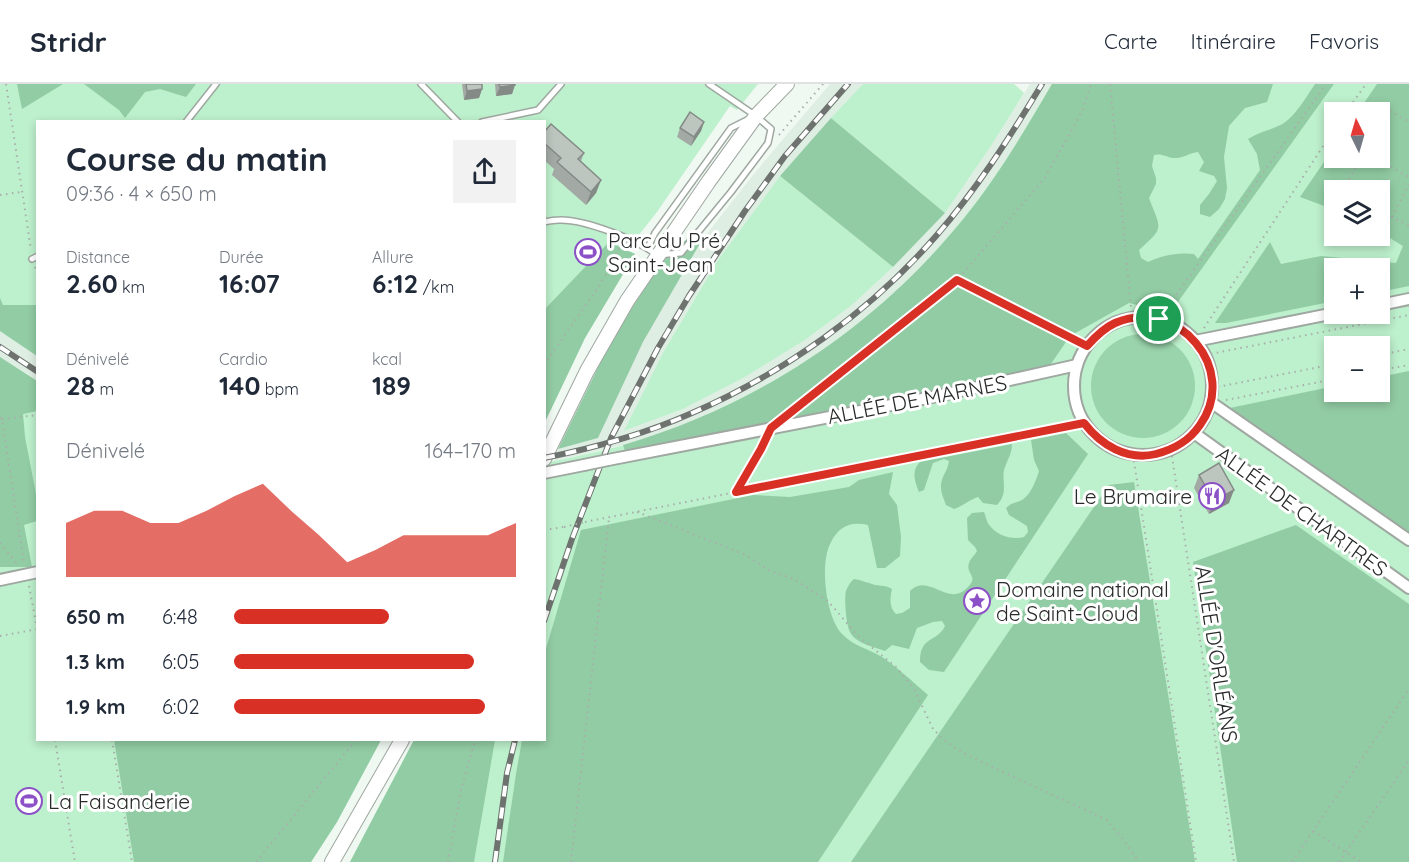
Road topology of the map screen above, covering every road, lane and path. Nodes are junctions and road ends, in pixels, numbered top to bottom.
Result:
1 (6, 84) edge
2 (216, 84) edge
3 (422, 84) edge
4 (561, 84) edge
5 (709, 84) edge
6 (787, 84) edge
7 (823, 84) edge
8 (1091, 84) edge
9 (1110, 84) edge
10 (1326, 84) edge
11 (1366, 84) edge
12 (1353, 102) edge
13 (1390, 111) edge
14 (756, 116) junction
15 (188, 120) edge
16 (456, 120) edge
17 (492, 120) edge
18 (1409, 122) edge
19 (767, 144) junction
20 (1324, 148) edge
21 (1390, 166) edge
22 (1409, 177) edge
23 (1409, 184) edge
24 (22, 192) junction
25 (0, 195) edge
26 (1392, 217) joint
27 (546, 222) edge
28 (1409, 225) edge
29 (623, 236) junction
30 (652, 251) junction
31 (35, 257) edge
32 (957, 280) junction
33 (1409, 299) edge
34 (1390, 303) edge
35 (1324, 315) edge
36 (1409, 315) edge
37 (1132, 318) junction
38 (1159, 319) junction
39 (1195, 341) junction
40 (1087, 346) junction
41 (1409, 349) edge
42 (1390, 353) edge
43 (1205, 354) junction
44 (546, 362) edge
45 (1409, 364) edge
46 (1077, 365) junction
47 (1324, 366) edge
48 (1390, 368) edge
49 (1324, 381) edge
50 (1212, 388) junction
51 (1212, 403) junction
52 (790, 413) dead end
53 (36, 415) edge
54 (1, 419) edge
55 (1084, 423) junction
56 (771, 428) junction
57 (1194, 433) junction
58 (1171, 450) junction
59 (1133, 454) junction
60 (546, 455) edge
61 (546, 473) edge
62 (736, 492) junction
63 (637, 512) junction
64 (609, 518) junction
65 (546, 531) edge
66 (1409, 540) edge
67 (0, 543) edge
68 (36, 573) edge
69 (26, 575) junction
70 (0, 580) edge
71 (1409, 588) edge
72 (36, 625) edge
73 (36, 630) edge
74 (0, 636) edge
75 (1409, 689) edge
76 (55, 741) edge
77 (112, 741) edge
78 (355, 741) edge
79 (401, 741) edge
80 (475, 741) edge
81 (1409, 760) edge
82 (1313, 831) junction
83 (1345, 853) junction
84 (75, 862) edge
85 (132, 862) edge
86 (256, 862) edge
87 (332, 862) edge
88 (448, 862) edge
89 (572, 862) edge
90 (1139, 862) edge
91 (1196, 862) edge
92 (1234, 862) edge
93 (1292, 862) edge
94 (1339, 862) edge
95 (1361, 862) edge

1 - 24 path
2 - 15 lane
3 - 16 lane
4 - 17 lane
5 - 14 lane
6 - 14 main road
7 - 19 path
8 - 32 path
9 - 37 path
10 - 38 path
11 - 12 path
13 - 18 path
14 - 19 lane
14 - 30 main road
19 - 30 lane
20 - 39 path
21 - 22 path
23 - 26 path
24 - 25 path
24 - 31 path
26 - 28 path
27 - 29 lane
29 - 30 lane
29 - 44 path
30 - 60 main road
32 - 40 path
32 - 52 path
33 - 34 street
35 - 39 street
36 - 43 path
37 - 38 street
37 - 40 street
38 - 39 street
39 - 43 street
40 - 46 street
41 - 42 path
43 - 50 street
45 - 48 path
46 - 55 street
46 - 56 street, ALLÉE DE MARNES
47 - 50 path
49 - 51 path
50 - 51 street
51 - 57 street
51 - 66 street, ALLÉE DE CHARTRES
53 - 54 path
54 - 69 path
55 - 59 street
55 - 62 path
56 - 61 street, ALLÉE DE MARNES, bridge
56 - 62 path
57 - 58 street
57 - 71 street, ALLÉE DE CHARTRES
58 - 59 street
58 - 92 path, ALLÉE D'ORLÉANS
59 - 91 path
62 - 63 path
63 - 64 path
63 - 90 path
64 - 65 path, bridge
64 - 89 path
67 - 69 path
68 - 69 street
69 - 70 street
69 - 72 path
73 - 74 path
75 - 82 path
76 - 84 path
77 - 85 path
78 - 86 path
79 - 87 main road
80 - 88 path
81 - 83 path
82 - 83 path
82 - 93 path
83 - 94 path
83 - 95 path

